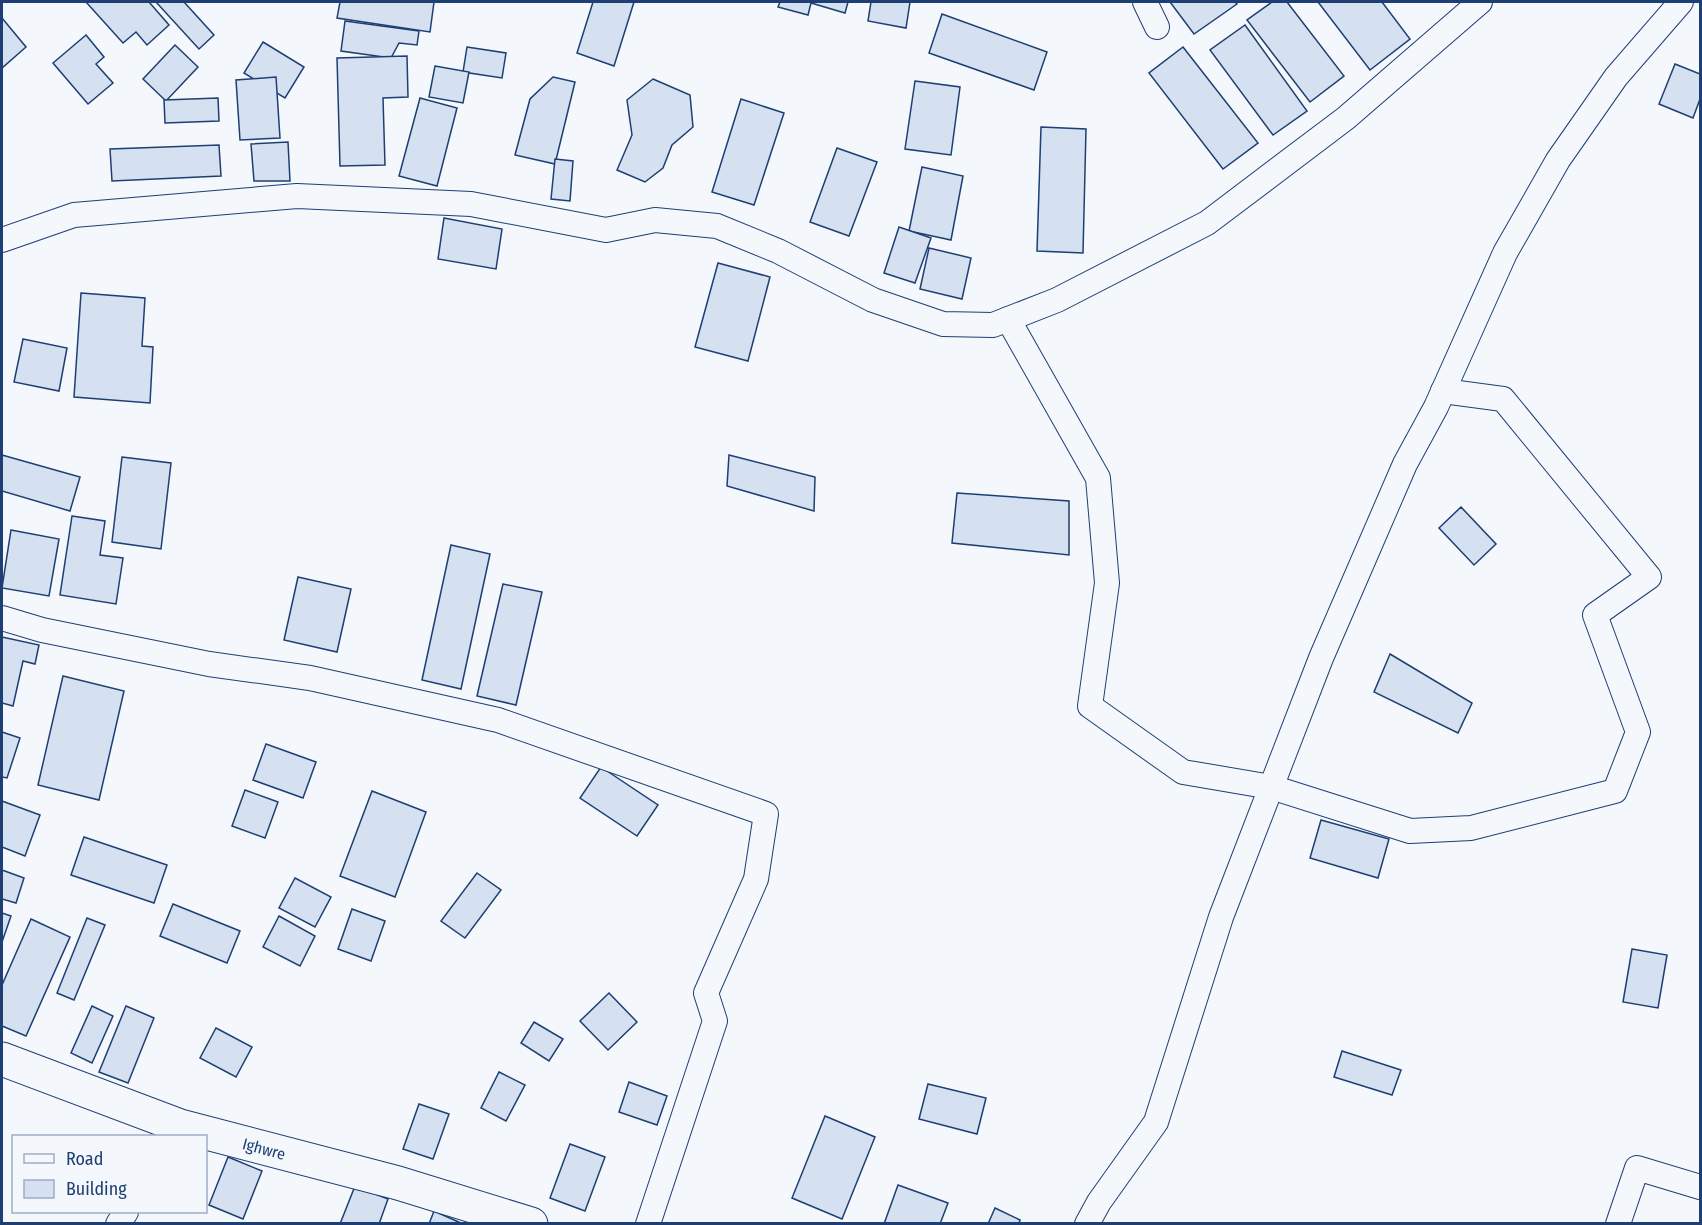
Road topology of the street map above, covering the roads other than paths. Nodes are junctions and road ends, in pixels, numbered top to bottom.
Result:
1 (1145, 2) edge
2 (1480, 2) edge
3 (1681, 2) edge
4 (1157, 27) dead end
5 (2, 240) edge
6 (1008, 319) junction
7 (1443, 392) junction
8 (2, 618) edge
9 (1271, 787) junction
10 (2, 1059) edge
11 (177, 1131) edge
12 (194, 1135) edge
13 (207, 1138) edge
14 (1701, 1187) edge
15 (531, 1224) edge
16 (648, 1224) edge
17 (1087, 1224) edge
18 (1618, 1224) edge

1 - 4 street
2 - 6 street
3 - 7 street
5 - 6 street
6 - 9 street
7 - 9 street
7 - 9 street
8 - 16 street
9 - 17 street
10 - 11 street, Ighwre
11 - 12 street, Ighwre
13 - 15 street, Ighwre
14 - 18 street

